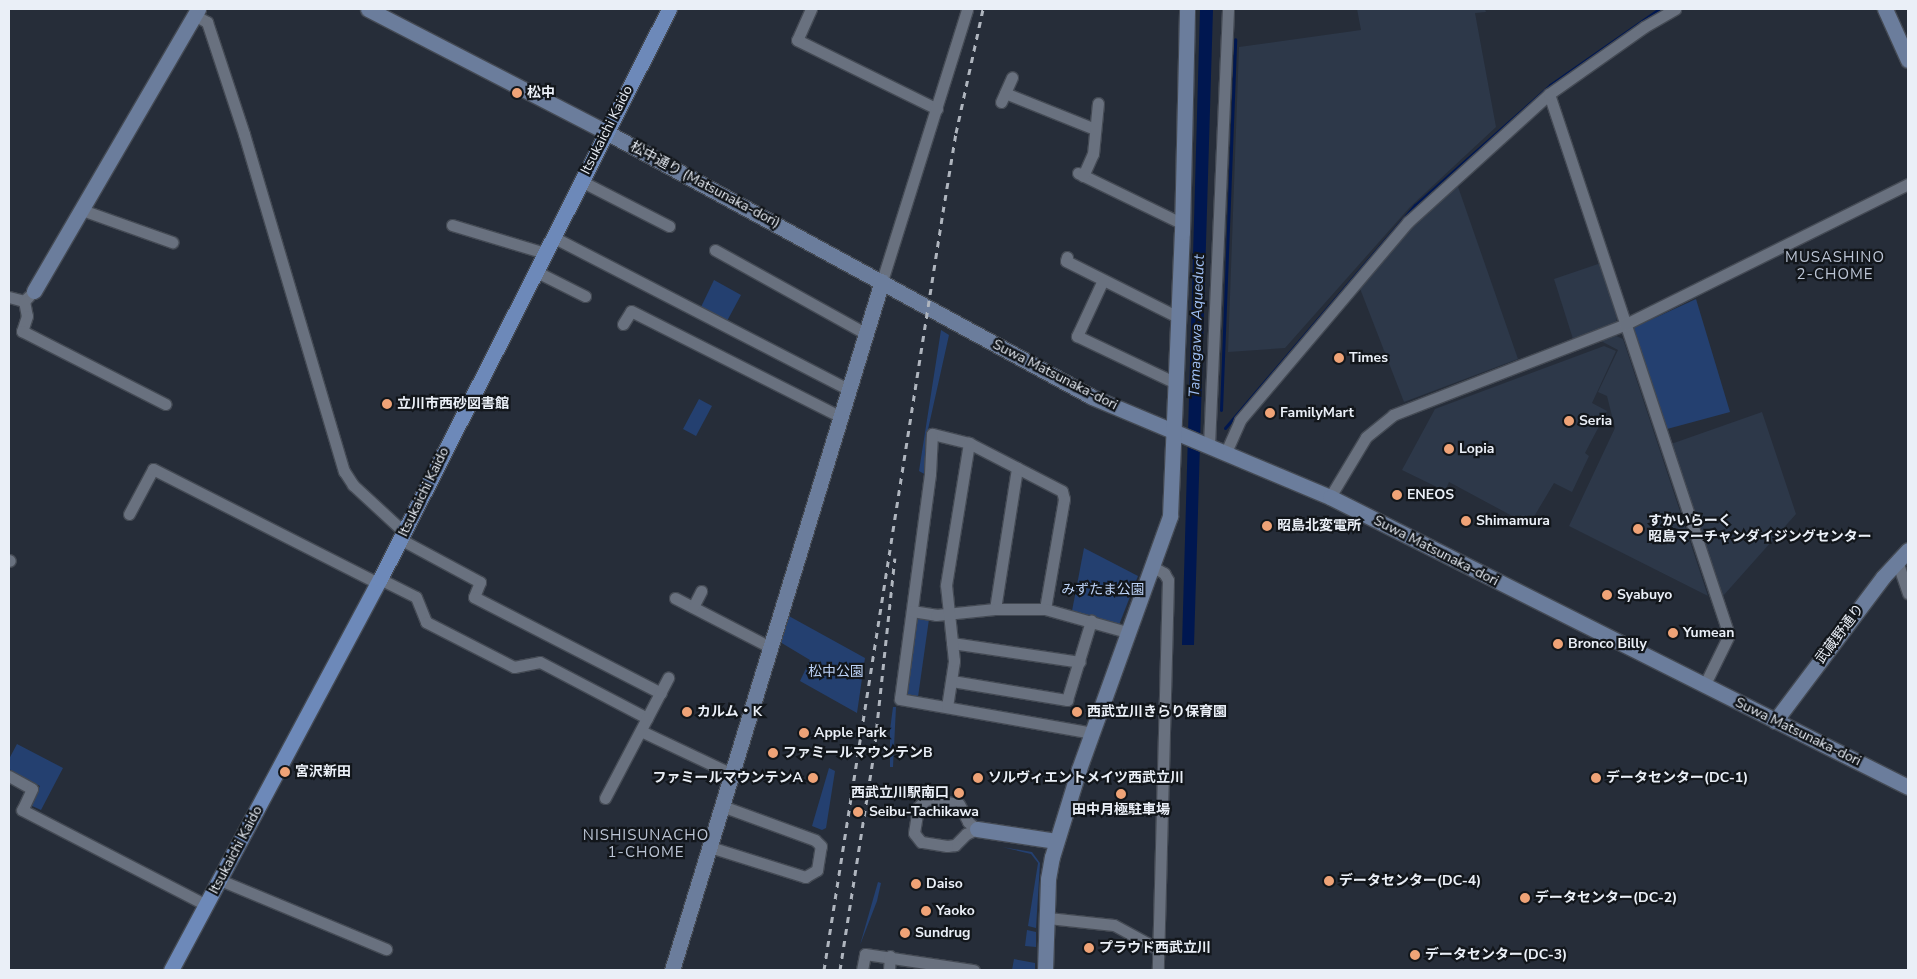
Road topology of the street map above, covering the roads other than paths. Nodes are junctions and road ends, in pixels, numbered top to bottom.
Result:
1 (368, 9) edge
2 (669, 9) edge
3 (811, 9) edge
4 (968, 9) edge
5 (1187, 9) edge
6 (1228, 9) edge
7 (1675, 9) edge
8 (1885, 9) edge
9 (196, 12) edge
10 (1908, 60) edge
11 (1012, 77) dead end
12 (1550, 94) junction
13 (1098, 103) dead end
14 (937, 109) junction
15 (1095, 129) junction
16 (606, 132) junction
17 (581, 181) junction
18 (1908, 184) edge
19 (82, 210) junction
20 (1183, 224) junction
21 (452, 225) dead end
22 (669, 226) dead end
23 (553, 237) junction
24 (172, 242) dead end
25 (544, 253) junction
26 (721, 256) dead end
27 (1067, 257) dead end
28 (535, 271) junction
29 (1103, 280) junction
30 (882, 281) junction
31 (29, 296) junction
32 (585, 296) dead end
33 (9, 297) edge
34 (933, 310) joint
35 (1178, 316) junction
36 (623, 324) dead end
37 (1624, 325) junction
38 (865, 333) junction
39 (1176, 383) junction
40 (849, 390) junction
41 (164, 404) dead end
42 (841, 417) junction
43 (1180, 434) junction
44 (969, 443) junction
45 (1205, 444) junction
46 (1226, 452) junction
47 (1017, 468) junction
48 (1330, 497) junction
49 (129, 514) dead end
50 (402, 536) junction
51 (1908, 550) edge
52 (1897, 561) junction
53 (1153, 567) junction
54 (379, 581) junction
55 (701, 591) dead end
56 (1908, 593) edge
57 (675, 598) dead end
58 (693, 607) junction
59 (995, 608) junction
60 (1045, 609) junction
61 (912, 611) junction
62 (949, 614) junction
63 (1091, 621) junction
64 (1128, 632) junction
65 (952, 643) junction
66 (770, 647) junction
67 (1080, 662) junction
68 (668, 678) dead end
69 (952, 681) junction
70 (1704, 686) junction
71 (661, 693) junction
72 (947, 707) junction
73 (647, 718) junction
74 (1774, 721) junction
75 (641, 731) junction
76 (1094, 733) junction
77 (732, 774) junction
78 (9, 776) edge
79 (1908, 787) edge
80 (605, 798) dead end
81 (722, 806) junction
82 (970, 828) junction
83 (1056, 841) junction
84 (710, 847) junction
85 (220, 880) junction
86 (206, 905) junction
87 (1048, 918) junction
88 (386, 949) dead end
89 (1158, 949) junction
90 (890, 956) junction
91 (171, 970) edge
92 (672, 970) edge
93 (862, 970) edge
94 (889, 970) edge
95 (974, 970) edge
96 (1045, 970) edge
97 (1158, 970) edge

1 - 16 street, 松中通り (Matsunaka-dori)
2 - 16 main road, Itsukaichi Kaido
3 - 14 street
4 - 14 street
5 - 20 street
6 - 45 street
7 - 12 street
8 - 10 street
9 - 19 street
9 - 50 street
11 - 15 street
12 - 37 street
12 - 46 street
13 - 15 street
14 - 30 street
15 - 20 street
16 - 17 main road, Itsukaichi Kaido
16 - 30 street, 松中通り (Matsunaka-dori)
17 - 22 street
17 - 23 main road, Itsukaichi Kaido
18 - 37 street
19 - 24 street
19 - 31 street
20 - 35 street
21 - 25 street
23 - 25 main road, Itsukaichi Kaido
23 - 40 street
25 - 28 main road, Itsukaichi Kaido
26 - 38 street
27 - 29 street
28 - 32 street
28 - 50 main road, Itsukaichi Kaido
29 - 35 street
29 - 39 street
30 - 34 street, 松中通り (Matsunaka-dori)
30 - 38 street
31 - 33 street
31 - 41 street
34 - 43 street, Suwa Matsunaka-dori
35 - 39 street
36 - 42 street
37 - 48 street
37 - 70 street
38 - 40 street
39 - 43 street
40 - 42 street
42 - 66 street
43 - 45 street, Suwa Matsunaka-dori
43 - 53 street
44 - 47 street
44 - 61 street
44 - 62 street
45 - 46 street, Suwa Matsunaka-dori
46 - 48 street, Suwa Matsunaka-dori
47 - 59 street
47 - 60 street
48 - 70 street, Suwa Matsunaka-dori
49 - 54 street
50 - 54 main road, Itsukaichi Kaido
50 - 71 street
51 - 52 street, 武蔵野通り
52 - 56 street
52 - 74 street, 武蔵野通り
53 - 64 street
53 - 89 street
54 - 73 street
54 - 85 main road, Itsukaichi Kaido
55 - 58 street
57 - 58 street
58 - 66 street
59 - 60 street
59 - 62 street
60 - 63 street
61 - 62 street
61 - 72 street
62 - 65 street
63 - 64 street
63 - 67 street
64 - 76 street
65 - 67 street
65 - 69 street
66 - 77 street
67 - 69 street
68 - 71 street
69 - 72 street
70 - 74 street, Suwa Matsunaka-dori
71 - 73 street
72 - 76 street
73 - 75 street
74 - 79 street, Suwa Matsunaka-dori
75 - 77 street
75 - 80 street
76 - 83 street
77 - 81 street
78 - 86 street
81 - 84 street
81 - 84 street
82 - 82 street
82 - 83 street
83 - 87 street
84 - 92 street
85 - 86 main road, Itsukaichi Kaido
85 - 88 street
86 - 91 main road, Itsukaichi Kaido
87 - 89 street
87 - 96 street
89 - 97 street
90 - 93 street
90 - 94 street
90 - 95 street

